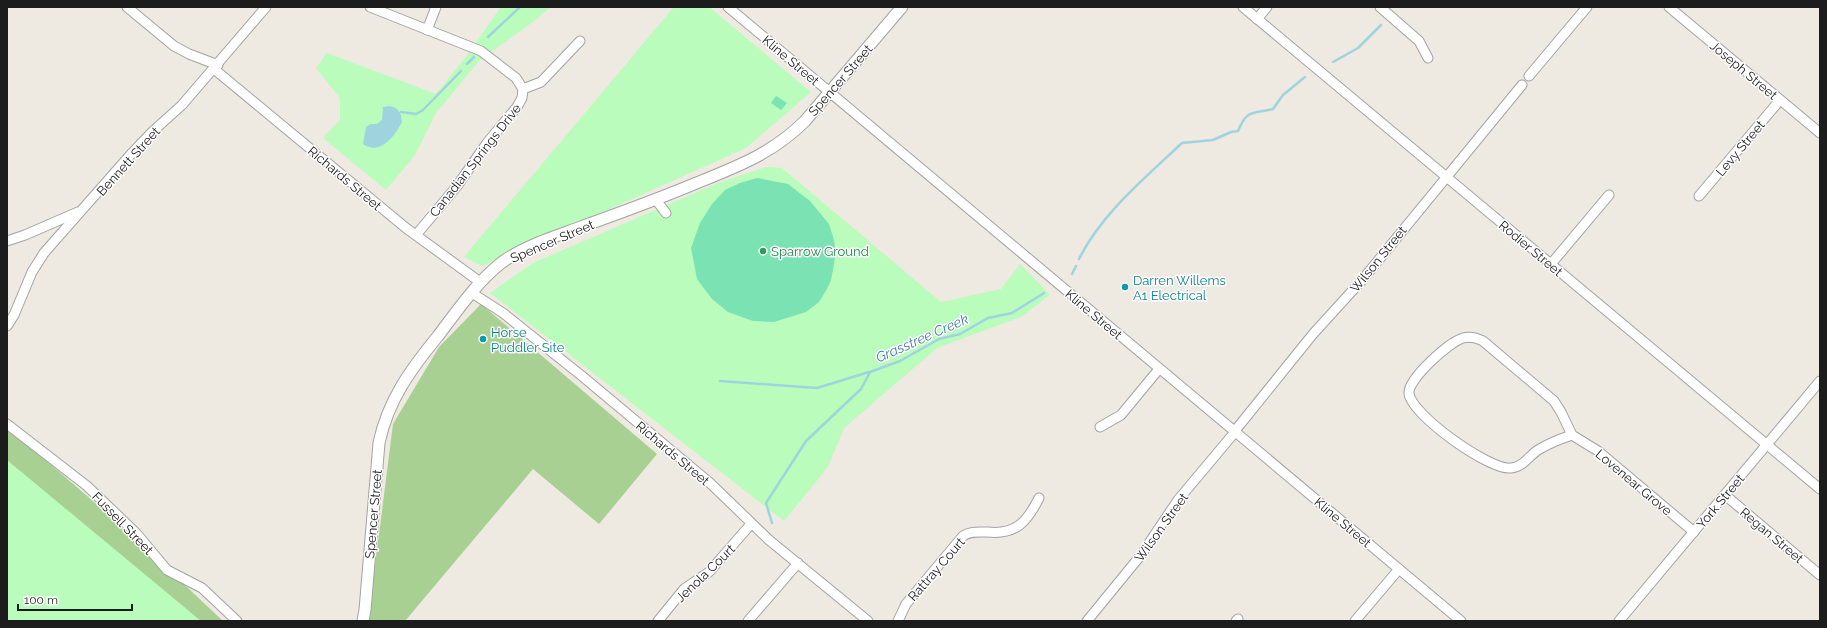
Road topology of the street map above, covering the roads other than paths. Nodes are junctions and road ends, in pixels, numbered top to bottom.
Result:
1 (127, 7) edge
2 (266, 7) edge
3 (370, 7) edge
4 (436, 7) edge
5 (728, 7) edge
6 (902, 7) edge
7 (1243, 7) edge
8 (1267, 7) edge
9 (1380, 7) edge
10 (1587, 7) edge
11 (1669, 7) edge
12 (1257, 19) junction
13 (427, 30) junction
14 (580, 41) dead end
15 (1428, 58) dead end
16 (216, 67) junction
17 (1530, 76) dead end
18 (1522, 85) dead end
19 (523, 89) junction
20 (830, 93) junction
21 (1780, 100) junction
22 (1820, 133) edge
23 (1446, 177) junction
24 (1609, 195) dead end
25 (1699, 196) dead end
26 (656, 200) junction
27 (83, 210) junction
28 (666, 213) dead end
29 (416, 235) junction
30 (7, 240) edge
31 (1550, 264) junction
32 (480, 282) junction
33 (472, 293) junction
34 (7, 326) edge
35 (1159, 369) junction
36 (1820, 381) edge
37 (7, 424) edge
38 (1100, 427) dead end
39 (1235, 432) junction
40 (1572, 435) junction
41 (1767, 445) junction
42 (1820, 489) edge
43 (1725, 495) junction
44 (1039, 498) dead end
45 (751, 524) junction
46 (1694, 532) junction
47 (798, 563) junction
48 (1399, 569) junction
49 (1820, 575) edge
50 (237, 621) edge
51 (363, 621) edge
52 (658, 621) edge
53 (748, 621) edge
54 (868, 621) edge
55 (898, 621) edge
56 (1087, 621) edge
57 (1355, 621) edge
58 (1461, 621) edge
59 (1619, 621) edge

1 - 16 street, Richards Street
2 - 16 street, Bennett Street
3 - 13 street, Canadian Springs Drive
4 - 13 street
5 - 20 street, Kline Street
6 - 20 street, Spencer Street
7 - 12 street, Rodier Street
8 - 12 street
9 - 15 street
10 - 17 street
11 - 21 street, Joseph Street
12 - 23 street, Rodier Street
13 - 19 street, Canadian Springs Drive
14 - 19 street
16 - 27 street, Bennett Street
16 - 29 street, Richards Street
18 - 23 street, Wilson Street
19 - 29 street, Canadian Springs Drive
20 - 26 street, Spencer Street
20 - 35 street, Kline Street
21 - 22 street, Joseph Street
21 - 25 street, Levy Street
23 - 31 street, Rodier Street
23 - 39 street, Wilson Street
24 - 31 street
26 - 28 street
26 - 32 street, Spencer Street
27 - 30 street
27 - 34 street, Bennett Street
29 - 32 street, Richards Street
31 - 41 street, Rodier Street
32 - 33 street, Spencer Street
33 - 45 street, Richards Street
33 - 51 street, Spencer Street
35 - 38 street
35 - 39 street, Kline Street
36 - 41 street, York Street
37 - 50 street, Fussell Street
39 - 48 street, Kline Street
39 - 56 street, Wilson Street
40 - 40 street
40 - 46 street, Lovenear Grove
41 - 42 street, Rodier Street
41 - 43 street, York Street
43 - 46 street, York Street
43 - 49 street, Regan Street
44 - 55 street, Rattray Court
45 - 47 street, Richards Street
45 - 52 street, Jenola Court
46 - 59 street, York Street
47 - 53 street
47 - 54 street, Richards Street
48 - 57 street
48 - 58 street, Kline Street

